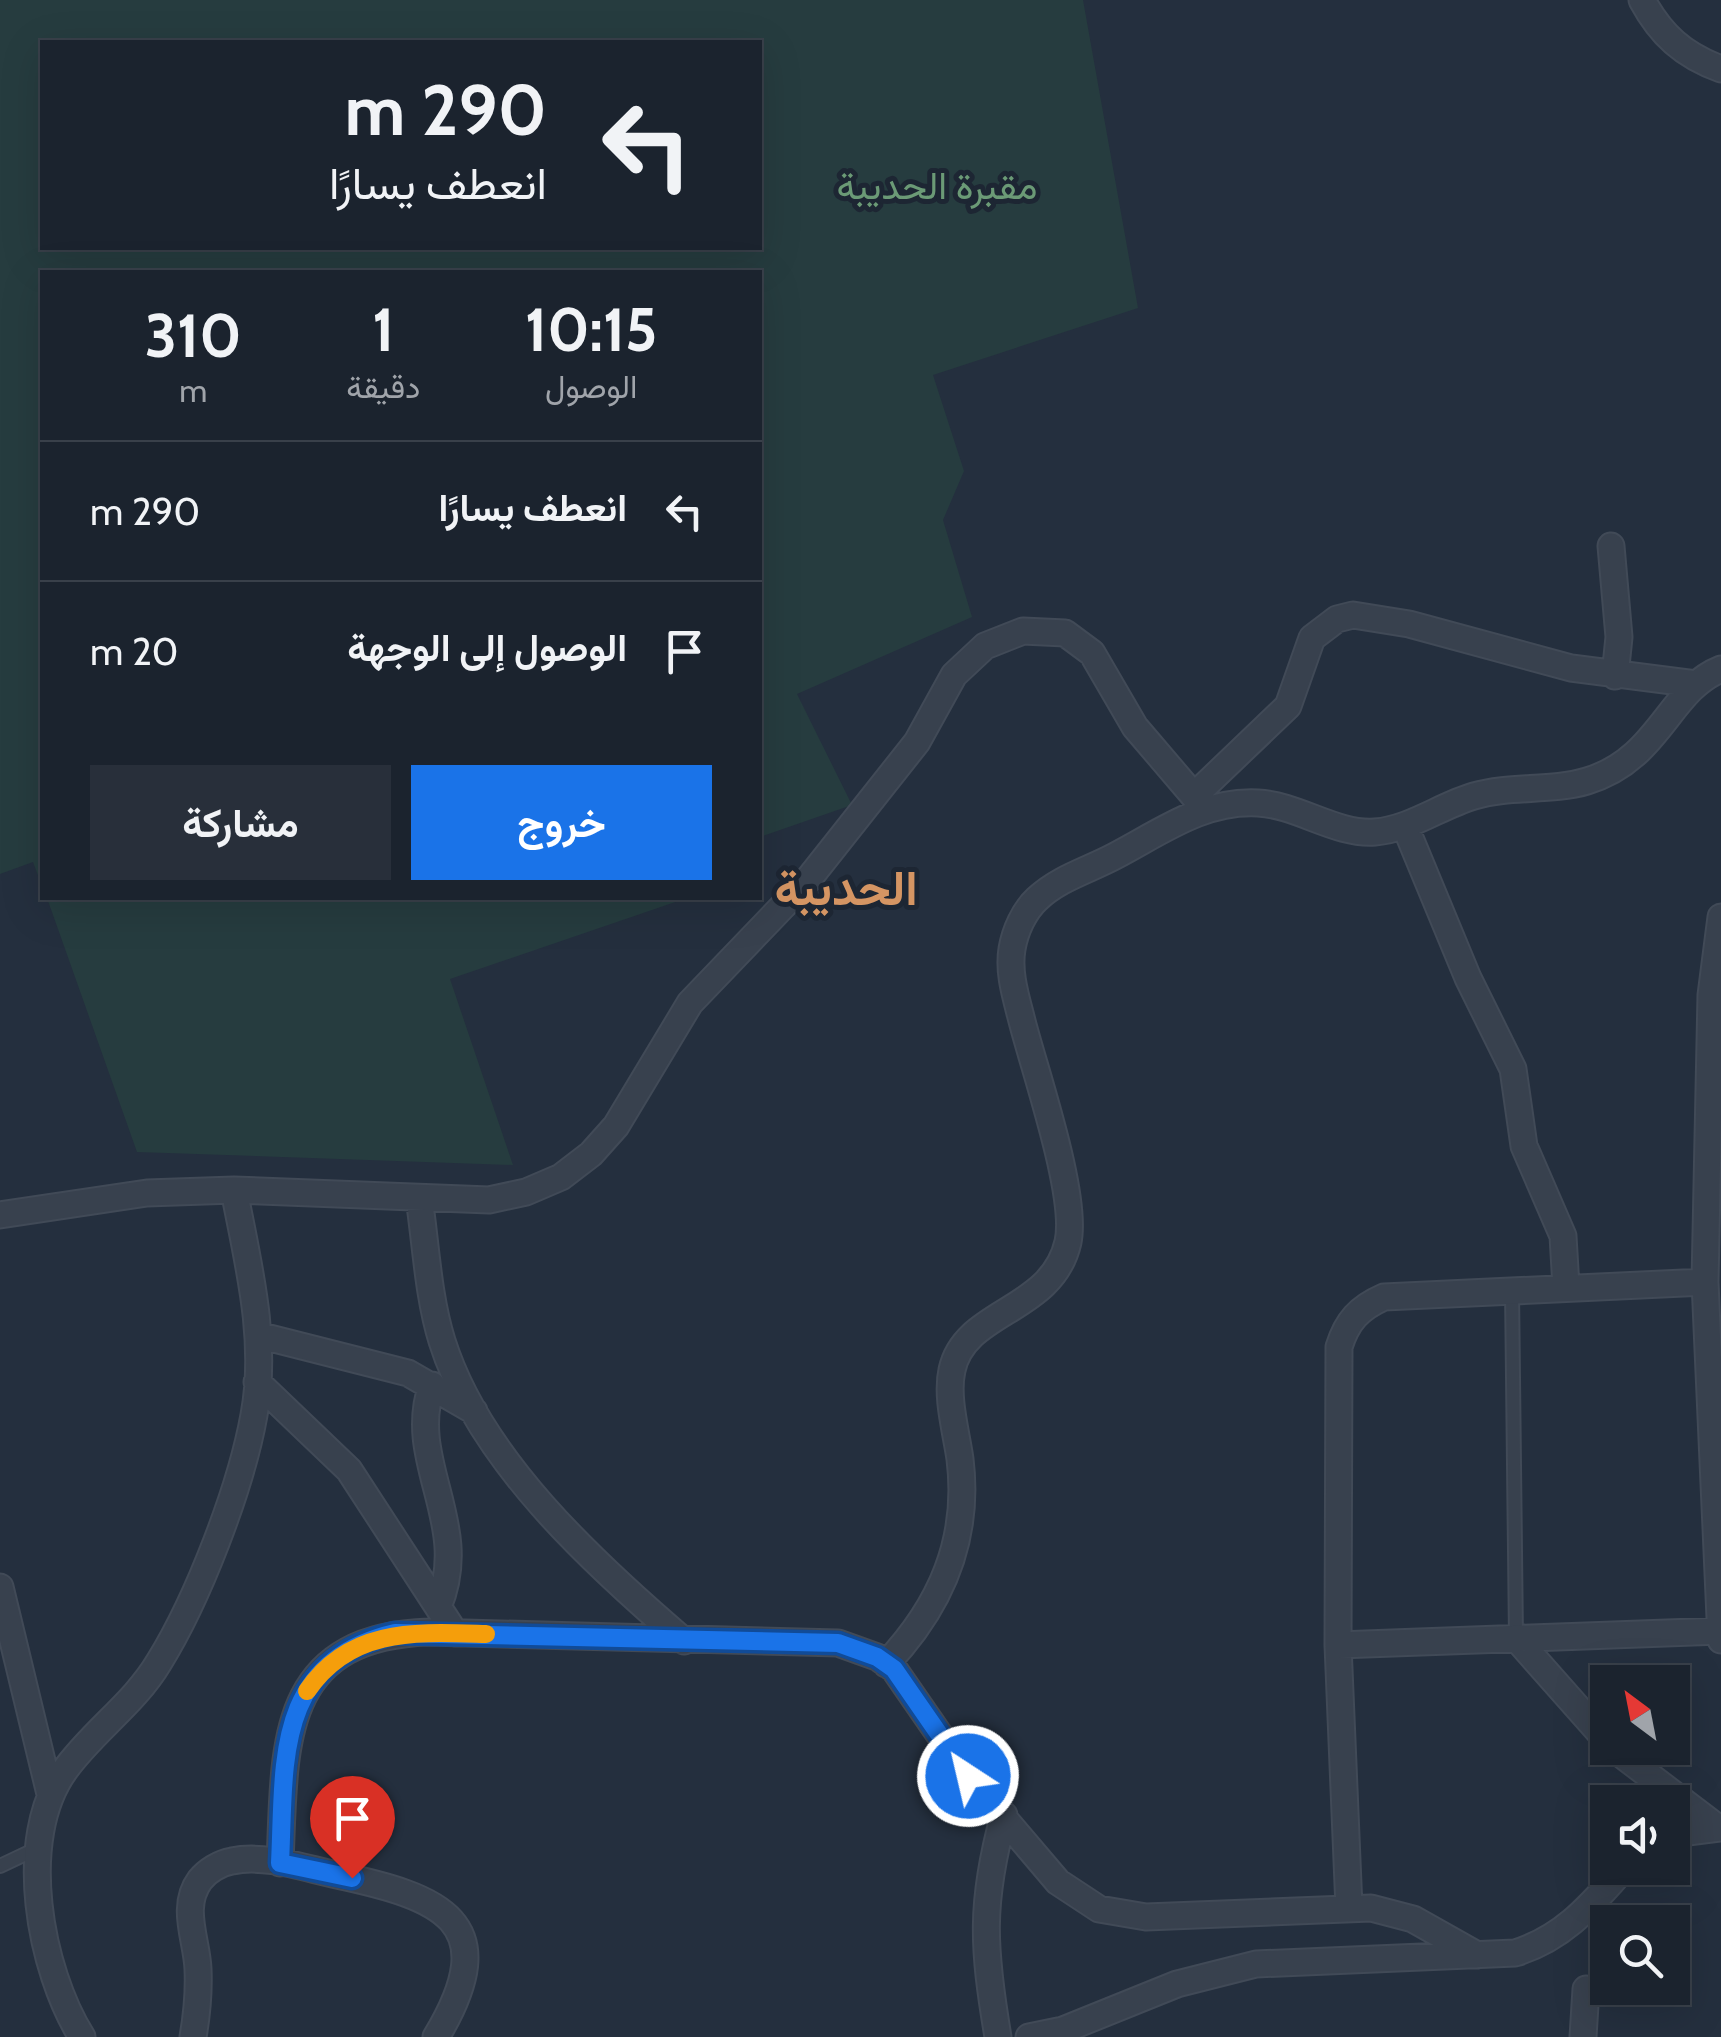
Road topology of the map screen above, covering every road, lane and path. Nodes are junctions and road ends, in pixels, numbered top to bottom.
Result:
1 (1642, 0) edge
2 (1721, 69) edge
3 (1610, 546) dead end
4 (1721, 669) edge
5 (1615, 676) junction
6 (1696, 684) junction
7 (1199, 803) junction
8 (1405, 826) junction
9 (1721, 917) edge
10 (234, 1190) junction
11 (419, 1198) junction
12 (0, 1215) edge
13 (1706, 1282) junction
14 (1566, 1287) junction
15 (1512, 1289) junction
16 (258, 1335) junction
17 (1714, 1351) edge
18 (258, 1382) junction
19 (432, 1384) junction
20 (478, 1414) junction
21 (0, 1587) edge
22 (438, 1607) junction
23 (1720, 1631) edge
24 (455, 1633) junction
25 (1516, 1638) junction
26 (1721, 1640) edge
27 (684, 1641) junction
28 (1338, 1644) junction
29 (886, 1664) junction
30 (1590, 1722) edge
31 (1636, 1765) edge
32 (50, 1794) junction
33 (1004, 1816) junction
34 (1719, 1828) edge
35 (1690, 1832) edge
36 (36, 1849) junction
37 (280, 1863) junction
38 (0, 1866) edge
39 (1610, 1885) edge
40 (1348, 1908) junction
41 (1477, 1955) junction
42 (1586, 1989) dead end
43 (82, 2037) edge
44 (193, 2037) edge
45 (436, 2037) edge
46 (998, 2037) edge
47 (1028, 2037) edge
48 (1583, 2037) edge

1 - 2 street
3 - 5 street
4 - 6 street
5 - 6 street
5 - 7 street
6 - 8 street
7 - 8 street
7 - 11 street
7 - 29 street
8 - 14 street
9 - 13 street
10 - 11 street
10 - 12 street
10 - 16 street
11 - 20 street
13 - 14 street
13 - 17 street
14 - 15 street
15 - 25 lane
15 - 28 street
16 - 18 street
16 - 19 street
17 - 23 street
18 - 22 street
18 - 32 street
19 - 20 street
19 - 22 street
20 - 27 street
21 - 32 street
22 - 24 street
23 - 25 street
23 - 26 street
24 - 27 street
24 - 37 street
25 - 28 street
25 - 30 street
27 - 29 street
28 - 40 street
29 - 33 street
31 - 34 street
32 - 36 street
33 - 40 street
33 - 46 street
34 - 35 street
36 - 38 lane
36 - 43 street
37 - 44 street
37 - 45 street
39 - 41 street
40 - 41 street
41 - 47 street
42 - 48 street

